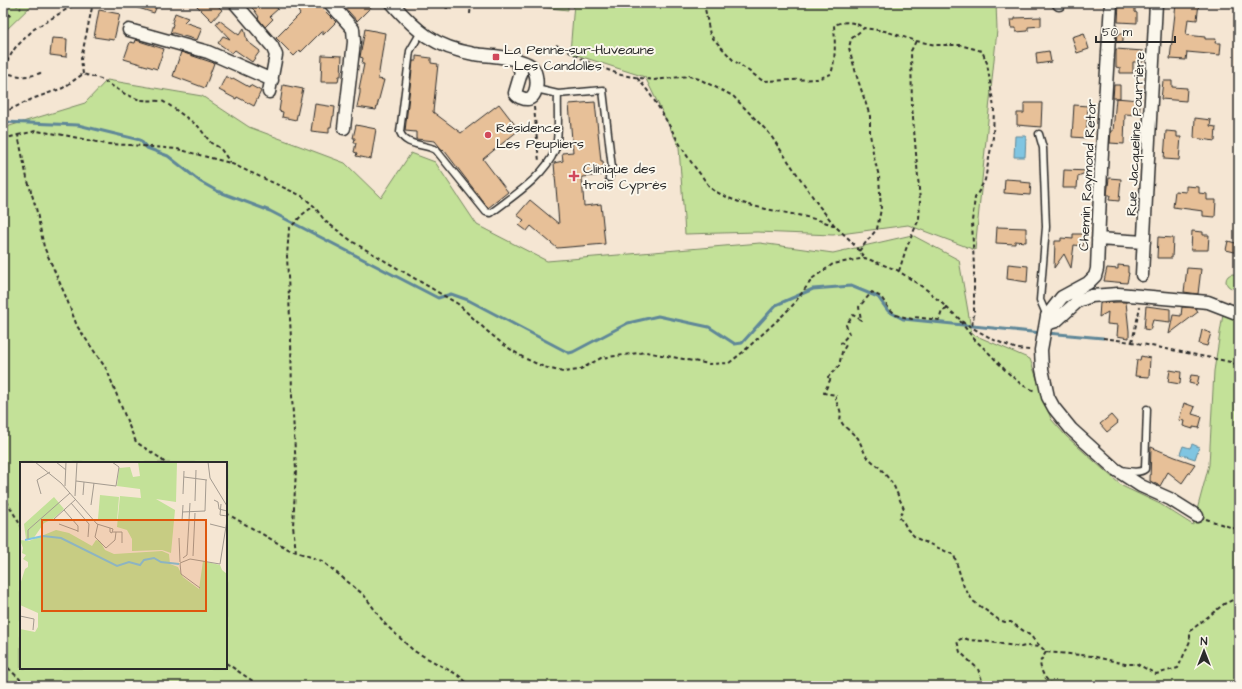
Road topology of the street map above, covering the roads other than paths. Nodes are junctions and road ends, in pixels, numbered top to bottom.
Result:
1 (235, 3) edge
2 (330, 3) edge
3 (392, 3) edge
4 (1111, 3) edge
5 (1156, 3) edge
6 (129, 30) dead end
7 (421, 32) junction
8 (516, 60) junction
9 (272, 80) junction
10 (269, 92) dead end
11 (535, 93) junction
12 (558, 94) junction
13 (344, 128) dead end
14 (1039, 134) dead end
15 (609, 178) dead end
16 (1098, 239) junction
17 (1144, 242) junction
18 (1142, 275) dead end
19 (1239, 314) edge
20 (1046, 320) junction
21 (1147, 409) dead end
22 (1115, 469) junction
23 (1197, 516) road end

1 - 9 street
2 - 13 street
3 - 7 street
4 - 16 street, Chemin Raymond Retor
5 - 17 street, Rue Jacqueline Pourrière
6 - 9 street
7 - 8 street
7 - 12 lane
8 - 11 street
8 - 11 street
9 - 10 street
11 - 12 lane
12 - 15 lane
14 - 20 lane
16 - 17 street
16 - 20 street, Chemin Raymond Retor
17 - 18 street, Rue Jacqueline Pourrière
19 - 20 street
20 - 22 street
21 - 22 lane
22 - 23 street

